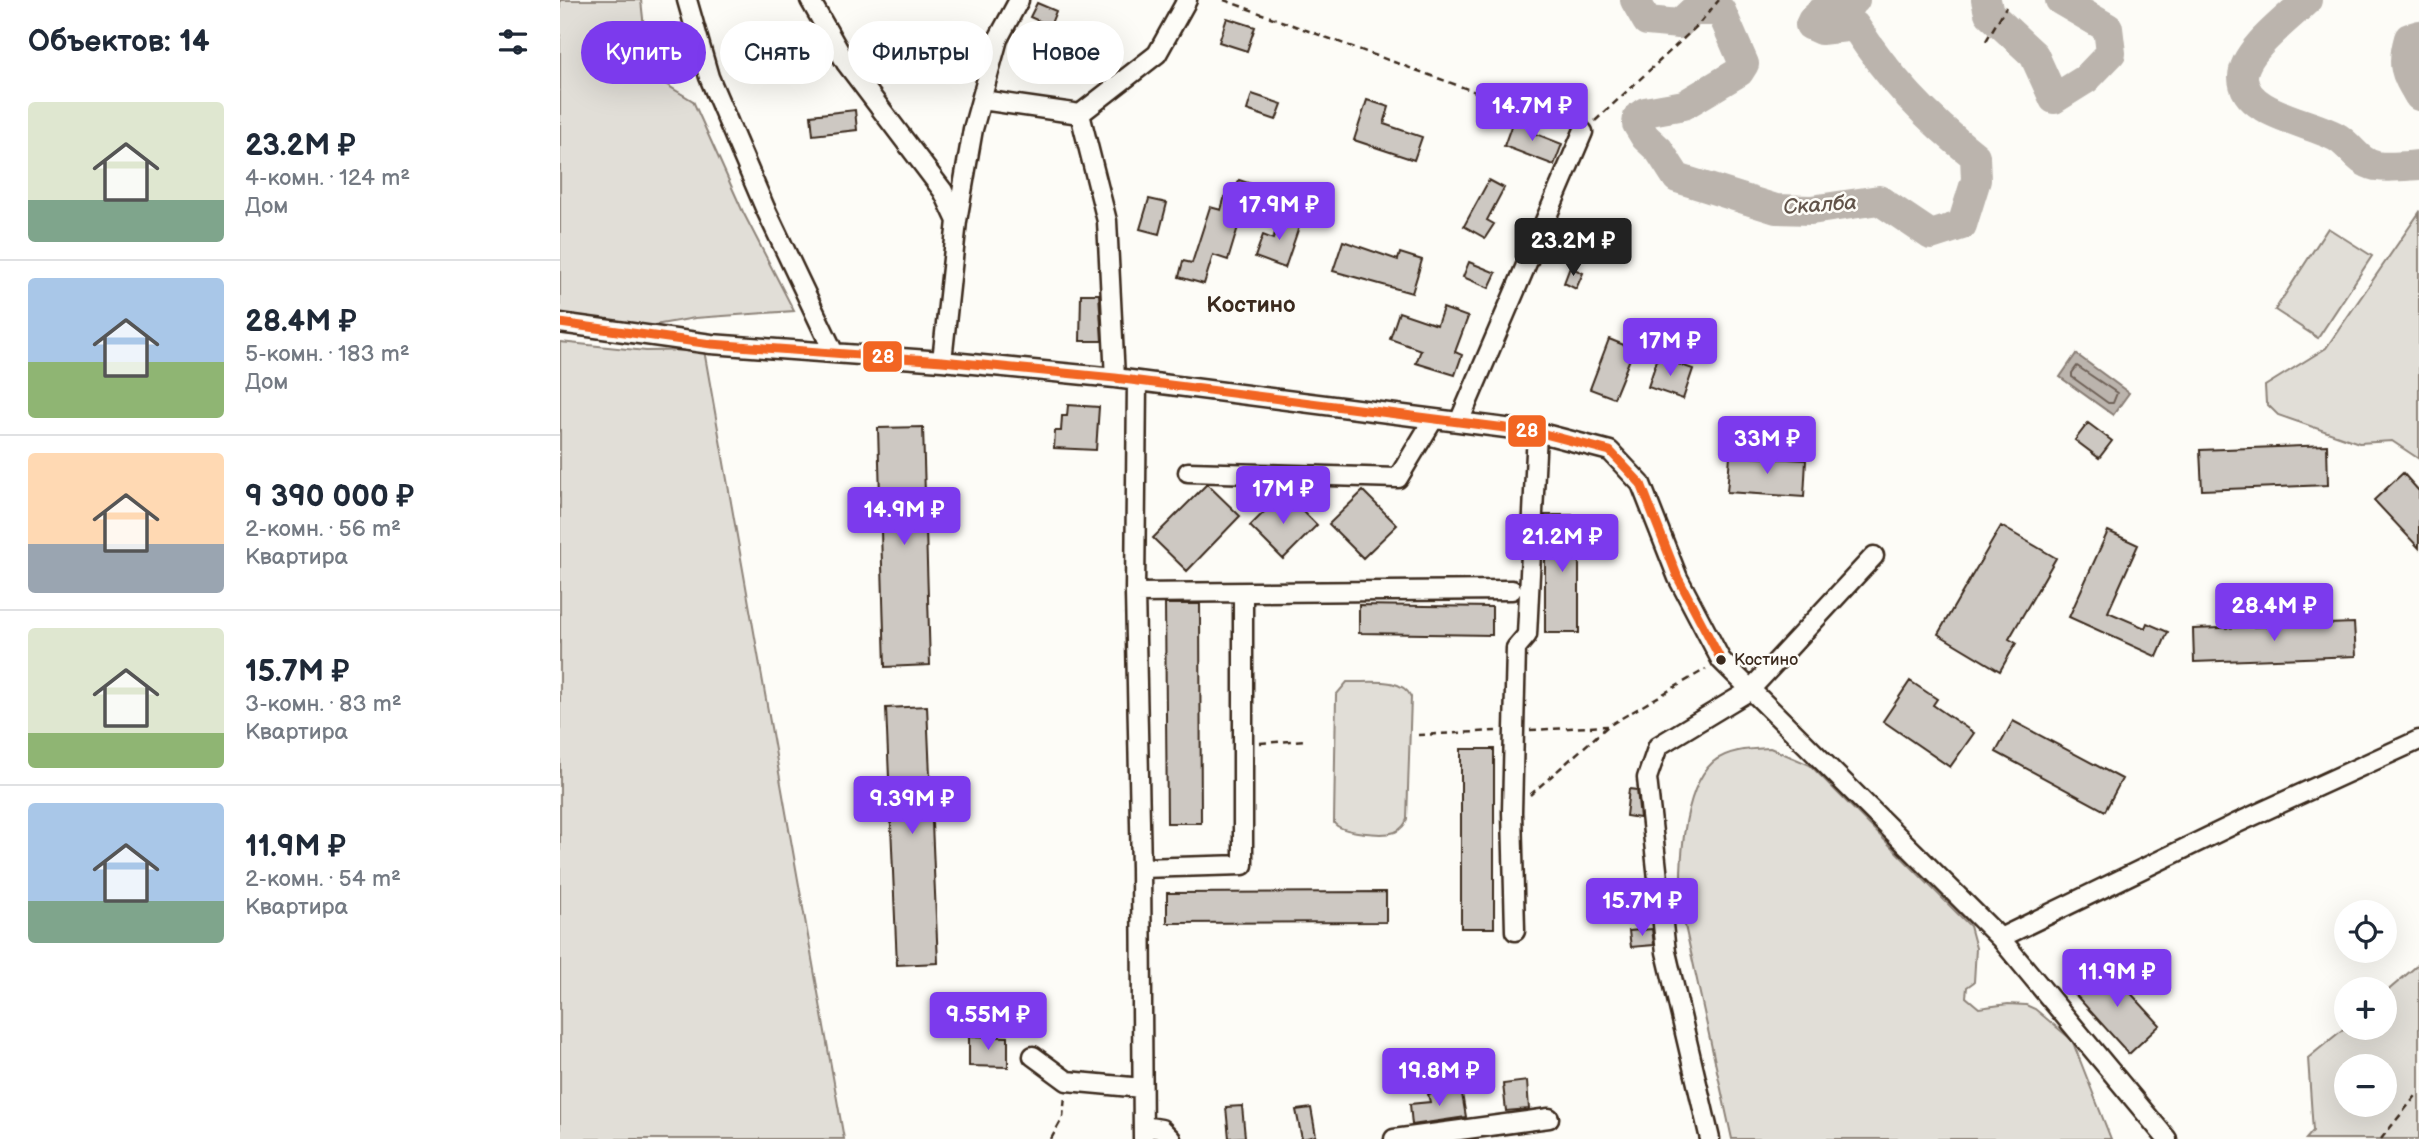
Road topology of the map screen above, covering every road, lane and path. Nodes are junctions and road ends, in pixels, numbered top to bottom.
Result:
1 (687, 0) edge
2 (810, 0) edge
3 (1019, 0) edge
4 (1187, 0) edge
5 (1224, 0) edge
6 (1719, 1) edge
7 (2006, 7) dead end
8 (1986, 41) dead end
9 (982, 100) junction
10 (1080, 114) junction
11 (1583, 132) junction
12 (957, 221) junction
13 (560, 323) edge
14 (834, 353) junction
15 (942, 361) junction
16 (1115, 378) junction
17 (1137, 381) junction
18 (1433, 420) junction
19 (1459, 422) junction
20 (1538, 432) junction
21 (1188, 472) dead end
22 (1874, 556) dead end
23 (1512, 590) dead end
24 (1135, 593) junction
25 (1243, 593) junction
26 (1721, 660) junction
27 (1749, 691) junction
28 (1306, 740) dead end
29 (2419, 740) edge
30 (1243, 743) junction
31 (1512, 812) junction
32 (1141, 868) junction
33 (1516, 931) dead end
34 (2000, 938) junction
35 (1033, 1056) dead end
36 (1067, 1081) junction
37 (1142, 1088) junction
38 (2419, 1092) edge
39 (1549, 1118) dead end
40 (1143, 1132) edge
41 (1051, 1139) edge
42 (1171, 1139) edge
43 (1394, 1139) edge
44 (1710, 1139) edge
45 (2167, 1139) edge
46 (2381, 1139) edge

1 - 14 street
2 - 12 street
3 - 9 street
4 - 10 street
5 - 11 path
6 - 11 path
7 - 8 path
9 - 10 street
9 - 12 street
10 - 16 street
11 - 19 street
12 - 15 street
13 - 14 street
14 - 15 street
15 - 16 street
16 - 17 street
17 - 18 street
17 - 24 street
18 - 19 street
18 - 21 street
19 - 20 street
20 - 26 street
20 - 31 street
22 - 27 street
23 - 25 street
24 - 25 street
24 - 32 street
25 - 30 street
26 - 27 street
26 - 31 path
27 - 34 street
27 - 44 street
28 - 30 path
29 - 34 street
30 - 32 street
31 - 33 street
32 - 37 street
34 - 45 street
35 - 36 street
36 - 37 street
36 - 41 path
37 - 40 street
38 - 46 path
39 - 43 street
40 - 42 street

